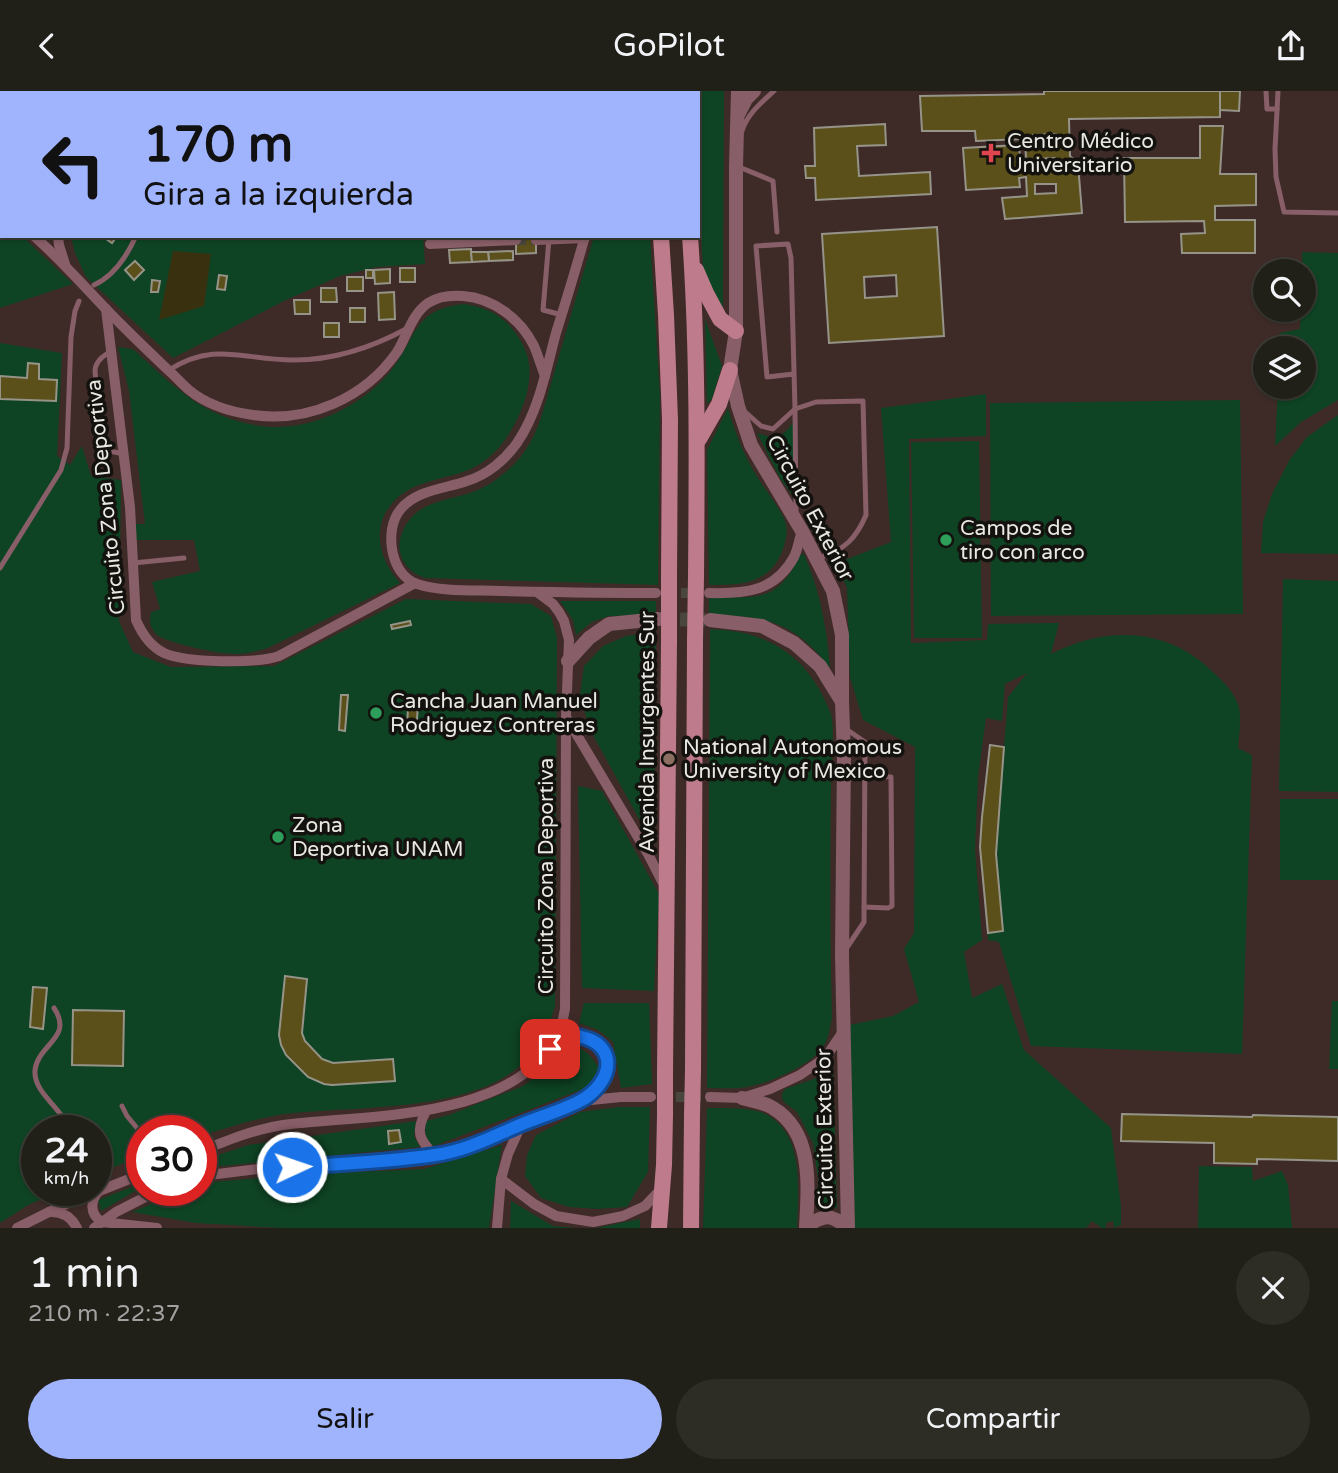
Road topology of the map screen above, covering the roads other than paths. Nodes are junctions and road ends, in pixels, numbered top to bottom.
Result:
1 (738, 91) edge
2 (754, 91) edge
3 (774, 91) edge
4 (1266, 91) edge
5 (1278, 91) edge
6 (1277, 109) junction
7 (737, 118) junction
8 (736, 162) junction
9 (1338, 213) edge
10 (777, 232) dead end
11 (36, 238) edge
12 (58, 238) edge
13 (135, 238) edge
14 (567, 238) edge
15 (585, 238) edge
16 (661, 238) edge
17 (690, 238) edge
18 (549, 239) junction
19 (516, 240) dead end
20 (536, 240) dead end
21 (430, 243) dead end
22 (692, 261) junction
23 (67, 268) junction
24 (94, 285) dead end
25 (79, 301) dead end
26 (102, 305) junction
27 (562, 315) junction
28 (411, 326) junction
29 (736, 331) junction
30 (111, 351) junction
31 (730, 369) junction
32 (169, 370) junction
33 (794, 375) junction
34 (545, 376) junction
35 (738, 406) junction
36 (795, 409) junction
37 (698, 442) junction
38 (124, 454) junction
39 (799, 526) junction
40 (184, 558) dead end
41 (816, 559) junction
42 (133, 563) junction
43 (0, 568) edge
44 (415, 583) junction
45 (537, 592) junction
46 (656, 593) tunnel mouth
47 (709, 593) tunnel mouth
48 (658, 619) tunnel mouth
49 (710, 620) tunnel mouth
50 (568, 661) junction
51 (842, 701) junction
52 (566, 717) junction
53 (843, 726) junction
54 (864, 775) junction
55 (667, 890) junction
56 (864, 907) junction
57 (842, 955) junction
58 (54, 1008) dead end
59 (844, 1030) junction
60 (559, 1033) junction
61 (651, 1097) tunnel mouth
62 (710, 1097) tunnel mouth
63 (742, 1098) junction
64 (581, 1101) junction
65 (122, 1106) dead end
66 (426, 1111) junction
67 (61, 1115) edge
68 (126, 1115) edge
69 (521, 1125) junction
70 (217, 1145) edge
71 (434, 1155) junction
72 (217, 1174) edge
73 (501, 1179) junction
74 (662, 1188) junction
75 (61, 1206) edge
76 (92, 1206) edge
77 (128, 1206) edge
78 (48, 1212) junction
79 (98, 1225) edge
80 (806, 1227) edge
81 (16, 1228) edge
82 (77, 1228) edge
83 (157, 1228) edge
84 (497, 1228) edge
85 (659, 1228) edge
86 (691, 1228) edge
87 (848, 1228) edge

1 - 7 street, Circuito Exterior
2 - 7 street
3 - 8 lane
4 - 6 lane
5 - 6 lane
6 - 9 lane
7 - 8 street, Circuito Exterior
8 - 10 lane
8 - 29 street, Circuito Exterior
11 - 23 street
12 - 23 street
13 - 24 lane
14 - 18 street
15 - 27 street
16 - 55 main road, Avenida Insurgentes Sur, bridge
17 - 22 main road
18 - 20 street
18 - 27 lane
19 - 21 street
22 - 29 main road
22 - 37 main road
23 - 26 street
25 - 43 lane
26 - 30 street, Circuito Zona Deportiva
26 - 32 street
27 - 34 street
28 - 32 lane
28 - 32 street
28 - 34 street
29 - 31 street, Circuito Exterior
30 - 38 street, Circuito Zona Deportiva
30 - 38 lane
31 - 35 street, Circuito Exterior
31 - 37 main road
33 - 33 lane
33 - 36 lane
34 - 44 street
35 - 36 lane
35 - 39 street, Circuito Exterior
36 - 39 lane
36 - 41 lane
37 - 86 main road, bridge
38 - 42 street, Circuito Zona Deportiva
39 - 41 street, Circuito Exterior
39 - 47 street
40 - 42 lane
41 - 51 street, Circuito Exterior
42 - 44 street, Circuito Zona Deportiva
44 - 45 street
45 - 46 street
45 - 50 street, Circuito Zona Deportiva
48 - 50 street
49 - 51 street
50 - 52 street, Circuito Zona Deportiva
51 - 53 street, Circuito Exterior
52 - 55 street
52 - 60 street, Circuito Zona Deportiva
53 - 54 lane
53 - 57 street, Circuito Exterior
54 - 56 lane
54 - 56 lane
55 - 74 main road, Avenida Insurgentes Sur, bridge
56 - 57 lane
57 - 59 street, Circuito Exterior
58 - 67 lane
59 - 63 street, Circuito Exterior
59 - 87 street, Circuito Exterior
60 - 64 street
60 - 66 street, Circuito Zona Deportiva
61 - 64 street
62 - 63 street, Circuito Exterior
63 - 80 street, Circuito Exterior
64 - 69 street
65 - 68 lane
66 - 70 street, Circuito Zona Deportiva
66 - 71 street
69 - 71 street
69 - 73 street
71 - 72 street
73 - 74 street
73 - 84 street
74 - 85 main road, Avenida Insurgentes Sur
75 - 78 street
76 - 79 street
77 - 79 street
78 - 81 street
78 - 82 street
79 - 83 street
80 - 87 street

